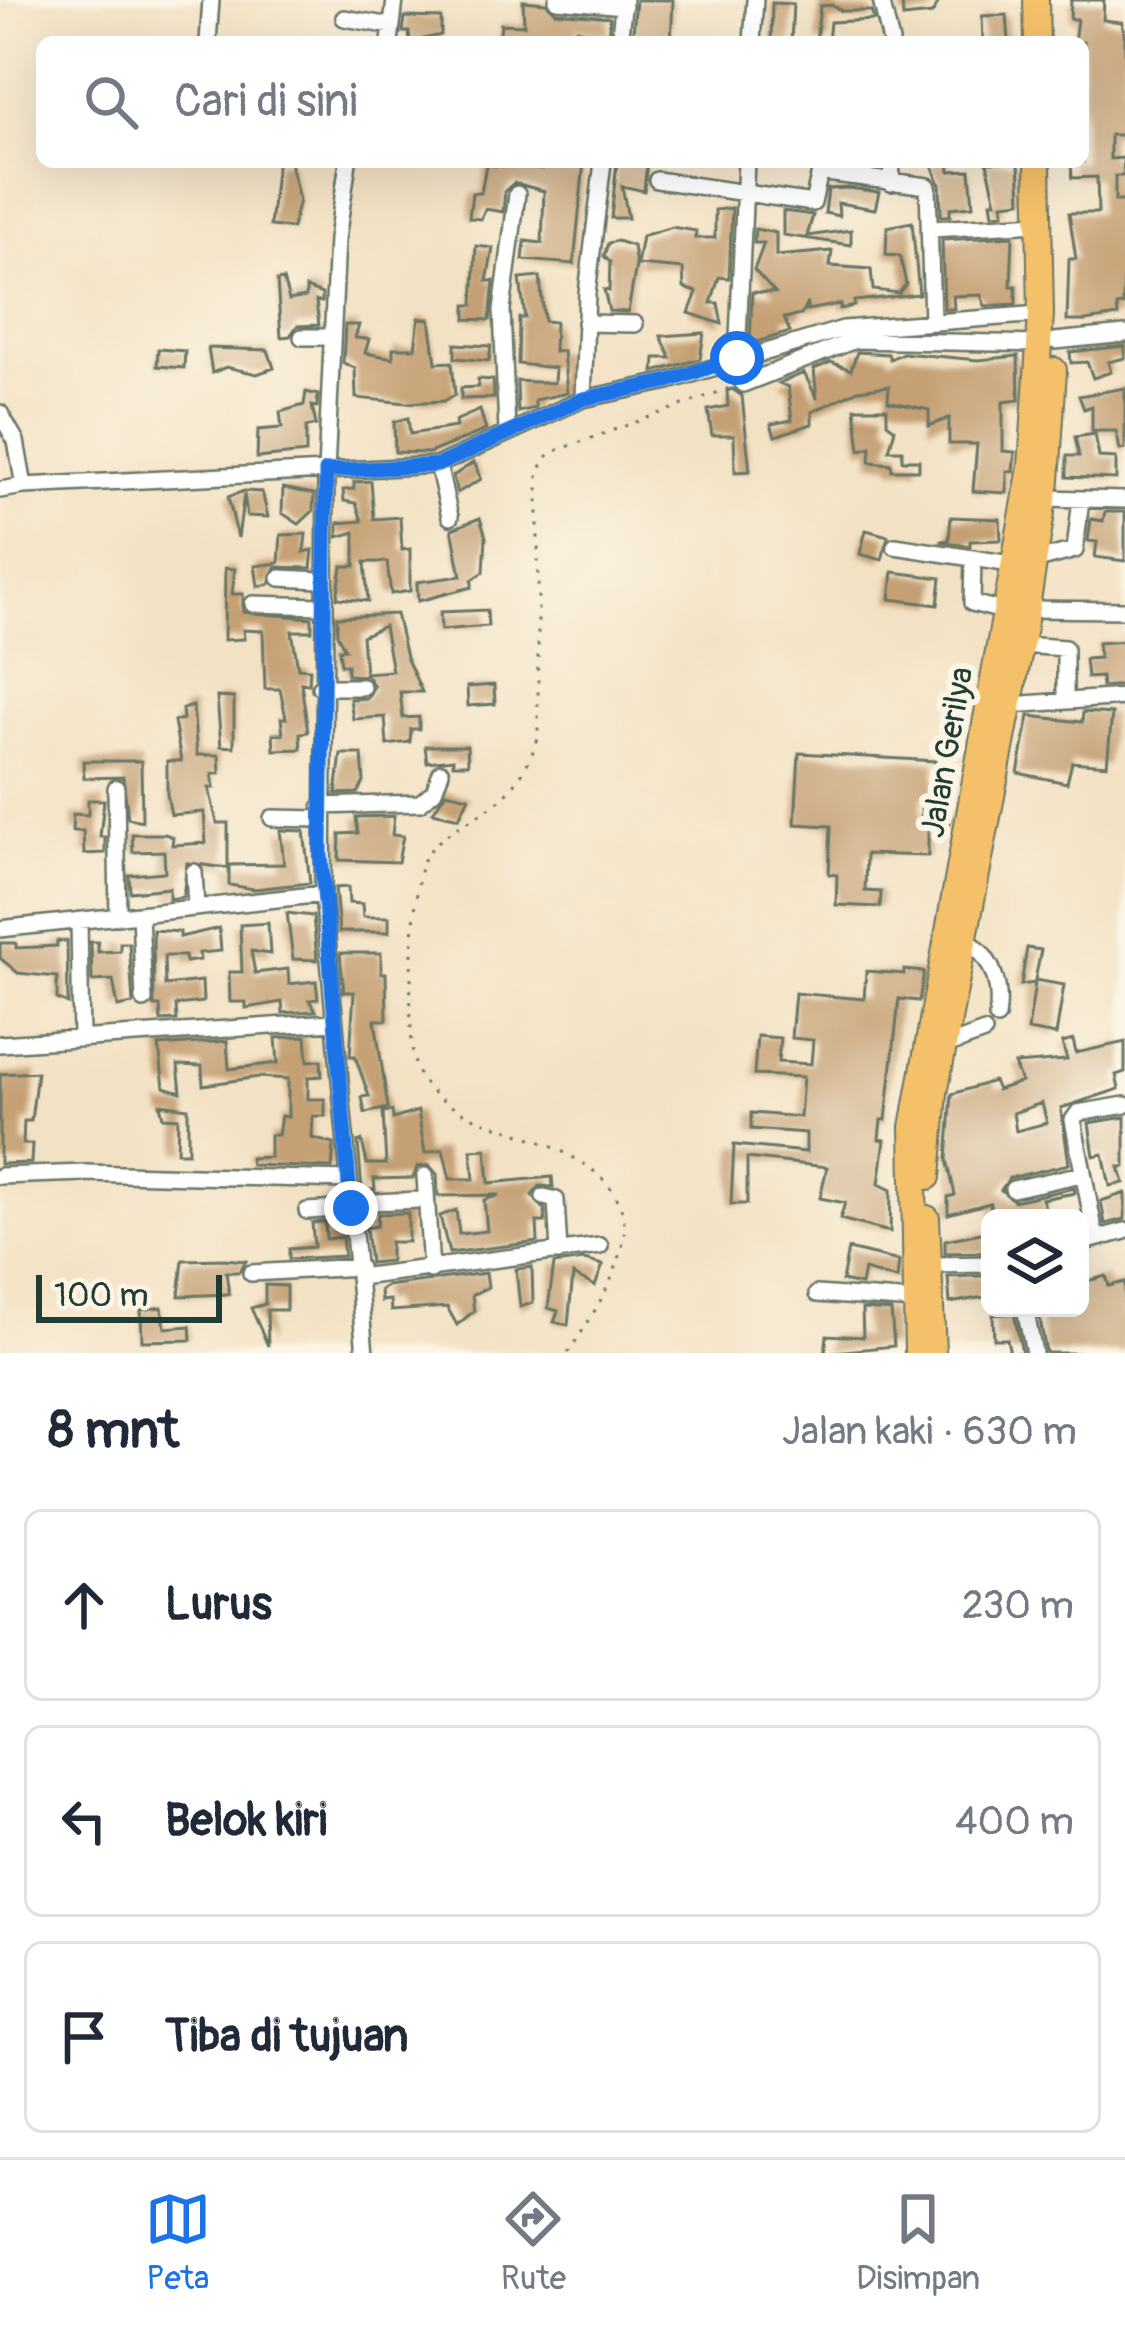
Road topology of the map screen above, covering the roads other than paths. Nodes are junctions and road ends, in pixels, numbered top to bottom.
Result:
1 (211, 0) edge
2 (395, 0) edge
3 (557, 0) edge
4 (755, 0) edge
5 (881, 0) edge
6 (1036, 0) edge
7 (1052, 0) edge
8 (624, 3) edge
9 (344, 18) dead end
10 (391, 34) edge
11 (208, 36) edge
12 (620, 36) edge
13 (752, 36) edge
14 (890, 36) edge
15 (1045, 36) edge
16 (1045, 36) edge
17 (347, 168) edge
18 (602, 168) edge
19 (746, 168) edge
20 (892, 168) edge
21 (1038, 168) edge
22 (1054, 168) edge
23 (657, 180) dead end
24 (891, 183) junction
25 (744, 192) junction
26 (517, 194) dead end
27 (1039, 223) junction
28 (931, 229) junction
29 (932, 321) junction
30 (585, 323) junction
31 (634, 324) dead end
32 (1047, 331) junction
33 (1125, 334) edge
34 (302, 337) dead end
35 (330, 338) junction
36 (737, 358) junction
37 (743, 383) road end
38 (583, 399) junction
39 (0, 413) edge
40 (507, 433) junction
41 (438, 465) junction
42 (326, 471) junction
43 (24, 486) junction
44 (0, 490) edge
45 (1044, 498) junction
46 (1081, 499) junction
47 (1125, 500) edge
48 (450, 517) dead end
49 (895, 546) dead end
50 (973, 559) junction
51 (1026, 563) junction
52 (280, 578) dead end
53 (321, 580) junction
54 (253, 604) dead end
55 (321, 605) junction
56 (1016, 610) junction
57 (1125, 610) edge
58 (1021, 645) junction
59 (320, 687) junction
60 (362, 687) dead end
61 (1065, 692) junction
62 (1125, 694) edge
63 (1011, 700) junction
64 (441, 772) dead end
65 (116, 788) dead end
66 (321, 813) junction
67 (272, 818) dead end
68 (194, 872) dead end
69 (323, 894) junction
70 (196, 908) junction
71 (140, 915) junction
72 (118, 917) junction
73 (79, 921) junction
74 (0, 929) edge
75 (956, 936) junction
76 (144, 1000) dead end
77 (998, 1018) dead end
78 (333, 1022) junction
79 (984, 1032) dead end
80 (81, 1039) junction
81 (0, 1044) edge
82 (944, 1047) junction
83 (1125, 1105) edge
84 (1082, 1174) junction
85 (0, 1176) edge
86 (425, 1176) dead end
87 (348, 1180) junction
88 (1013, 1189) dead end
89 (544, 1197) dead end
90 (419, 1200) dead end
91 (351, 1206) junction
92 (1085, 1209) edge
93 (307, 1211) dead end
94 (1125, 1232) edge
95 (1089, 1241) edge
96 (600, 1246) dead end
97 (559, 1252) junction
98 (930, 1264) junction
99 (981, 1264) edge
100 (431, 1270) junction
101 (359, 1272) junction
102 (251, 1273) dead end
103 (817, 1294) dead end
104 (914, 1300) junction
105 (1027, 1317) edge
106 (365, 1353) edge
107 (917, 1353) edge
108 (933, 1353) edge
109 (1034, 1353) edge

1 - 11 street
2 - 10 street
3 - 8 street
4 - 13 street
5 - 14 street
6 - 15 highway
7 - 16 highway
8 - 12 street
9 - 10 street
17 - 35 street
18 - 30 street
19 - 25 street
20 - 24 street
21 - 27 highway, Jalan Gerilya
22 - 32 highway, Jalan Gerilya
23 - 25 street
24 - 25 street
24 - 28 street
25 - 36 street
26 - 40 street
27 - 28 street
27 - 32 highway, Jalan Gerilya
28 - 29 street
29 - 32 street
29 - 36 street
30 - 31 street
30 - 38 street
32 - 33 street
32 - 37 street
32 - 45 highway, Jalan Gerilya
32 - 51 highway, Jalan Gerilya
34 - 35 street
35 - 42 street
36 - 38 street
38 - 40 street
39 - 43 street
40 - 41 street
41 - 42 street
41 - 48 street
42 - 43 street
42 - 53 street
43 - 44 street
45 - 46 street
45 - 51 highway, Jalan Gerilya
46 - 47 street
46 - 51 street
49 - 50 street
50 - 51 street
50 - 56 street
51 - 56 highway, Jalan Gerilya
52 - 53 street
53 - 55 street
54 - 55 street
55 - 59 street
56 - 57 street
56 - 58 highway, Jalan Gerilya
56 - 75 highway, Jalan Gerilya
58 - 61 street
58 - 63 highway, Jalan Gerilya
59 - 60 street
59 - 66 street
61 - 62 street
61 - 63 street
62 - 63 street
63 - 75 highway, Jalan Gerilya
64 - 66 street
65 - 72 street
66 - 67 street
66 - 69 street
68 - 70 street
69 - 70 street
69 - 78 street
70 - 71 street
71 - 72 street
71 - 76 street
72 - 73 street
73 - 74 street
73 - 80 street
75 - 77 street
75 - 82 highway, Jalan Gerilya
75 - 104 highway, Jalan Gerilya
78 - 80 street
78 - 87 street
79 - 82 street
80 - 81 street
82 - 98 highway, Jalan Gerilya
83 - 84 street
84 - 88 street
84 - 92 street
85 - 87 street
86 - 100 street
87 - 91 street
89 - 97 street
90 - 91 street
91 - 93 street
91 - 101 street
94 - 95 street
96 - 97 street
97 - 100 street
98 - 99 street
98 - 108 highway, Jalan Gerilya
100 - 101 street
101 - 102 street
101 - 106 street
103 - 104 street
104 - 107 highway, Jalan Gerilya
105 - 109 street

